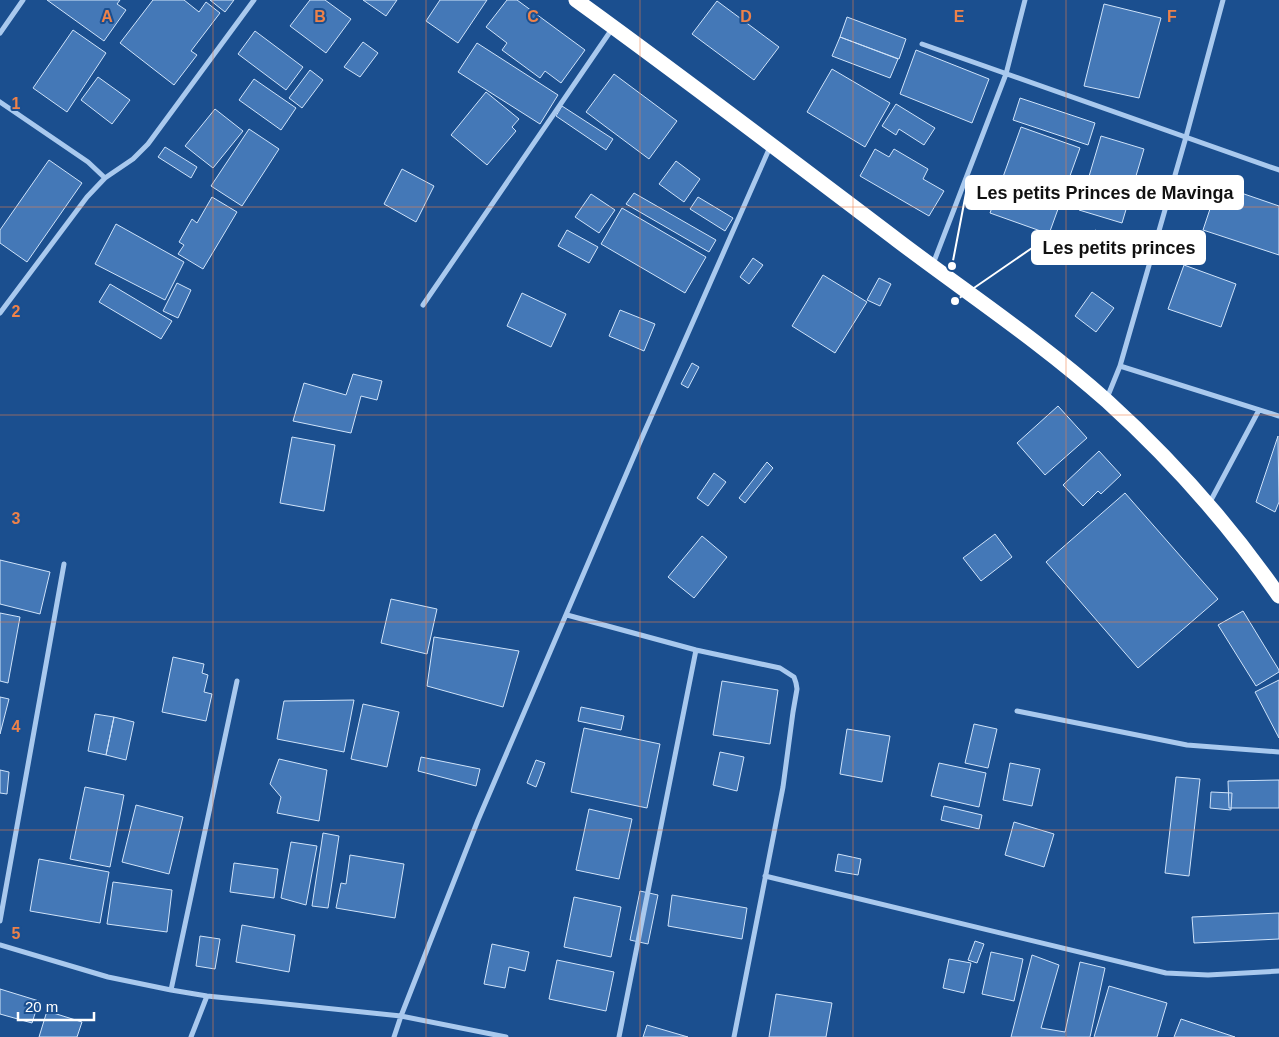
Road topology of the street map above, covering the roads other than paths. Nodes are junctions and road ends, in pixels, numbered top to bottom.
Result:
1 (23, 0) edge
2 (254, 0) edge
3 (576, 0) edge
4 (1025, 0) edge
5 (1223, 0) edge
6 (614, 27) junction
7 (0, 33) edge
8 (922, 44) dead end
9 (1006, 74) junction
10 (0, 102) edge
11 (1186, 137) junction
12 (771, 145) junction
13 (1279, 170) edge
14 (105, 178) junction
15 (932, 266) junction
16 (423, 305) dead end
17 (0, 313) edge
18 (1120, 366) junction
19 (1106, 401) junction
20 (1259, 410) junction
21 (1279, 416) edge
22 (1208, 504) junction
23 (64, 564) dead end
24 (1279, 596) edge
25 (567, 615) junction
26 (696, 650) junction
27 (237, 681) dead end
28 (1017, 711) dead end
29 (1279, 752) edge
30 (765, 876) junction
31 (0, 921) edge
32 (0, 944) edge
33 (1279, 971) edge
34 (171, 990) junction
35 (207, 996) junction
36 (401, 1016) junction
37 (191, 1037) edge
38 (394, 1037) edge
39 (506, 1037) edge
40 (619, 1037) edge
41 (734, 1037) edge

1 - 7 street
2 - 14 street
3 - 6 highway
4 - 9 street
5 - 11 street
6 - 12 highway
6 - 16 street
8 - 9 street
9 - 11 street
9 - 15 street
10 - 14 street
11 - 13 street
11 - 18 street
12 - 15 highway
12 - 25 street
14 - 17 street
15 - 19 highway
18 - 19 street
18 - 20 street
19 - 22 highway
20 - 21 street
20 - 22 street
22 - 24 highway
23 - 31 street
25 - 26 street
25 - 36 street
26 - 30 street
26 - 40 street
27 - 34 street
28 - 29 street
30 - 33 street
30 - 41 street
32 - 34 street
34 - 35 street
35 - 36 street
35 - 37 street
36 - 38 street
36 - 39 street

